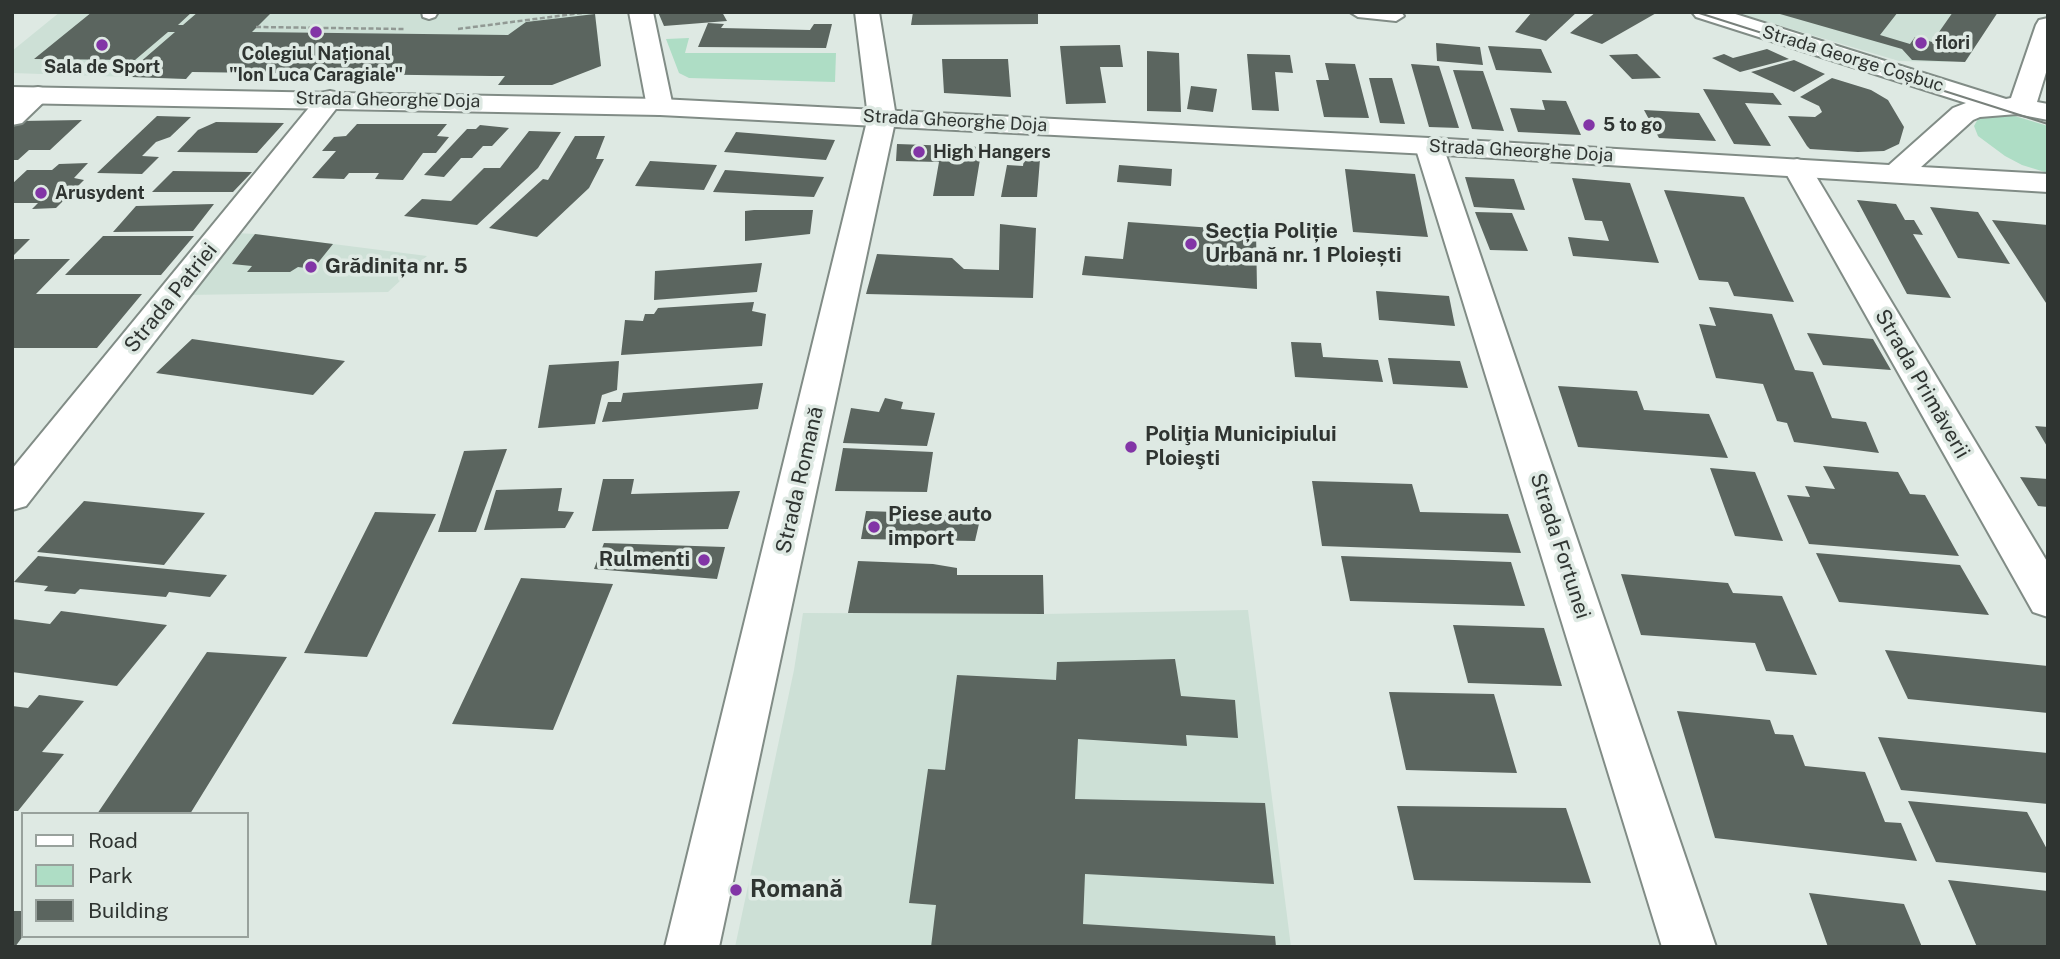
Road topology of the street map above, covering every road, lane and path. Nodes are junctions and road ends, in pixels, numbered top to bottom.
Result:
1 (641, 12) edge
2 (867, 12) edge
3 (1358, 12) edge
4 (1704, 12) edge
5 (1396, 16) dead end
6 (2048, 25) edge
7 (256, 27) dead end
8 (272, 28) dead end
9 (25, 95) edge
10 (330, 99) junction
11 (660, 107) junction
12 (2024, 108) edge
13 (12, 117) edge
14 (881, 117) junction
15 (1966, 138) junction
16 (1429, 146) junction
17 (1797, 167) junction
18 (1896, 174) junction
19 (2048, 183) edge
20 (12, 496) edge
21 (2048, 600) edge
22 (692, 947) edge
23 (1689, 947) edge

1 - 11 street
2 - 14 street, Strada Romană
3 - 5 lane
4 - 12 street, Strada George Coșbuc
6 - 12 street
7 - 8 path
9 - 10 street, Strada Gheorghe Doja
9 - 13 street
10 - 11 street, Strada Gheorghe Doja
10 - 20 street, Strada Patriei
11 - 14 street, Strada Gheorghe Doja
12 - 15 street
14 - 16 street, Strada Gheorghe Doja
14 - 22 street, Strada Romană
15 - 18 street
15 - 19 street
16 - 17 street, Strada Gheorghe Doja
16 - 23 street, Strada Fortunei
17 - 18 street, Strada Gheorghe Doja
17 - 21 street, Strada Primăverii
18 - 19 street, Strada Gheorghe Doja

